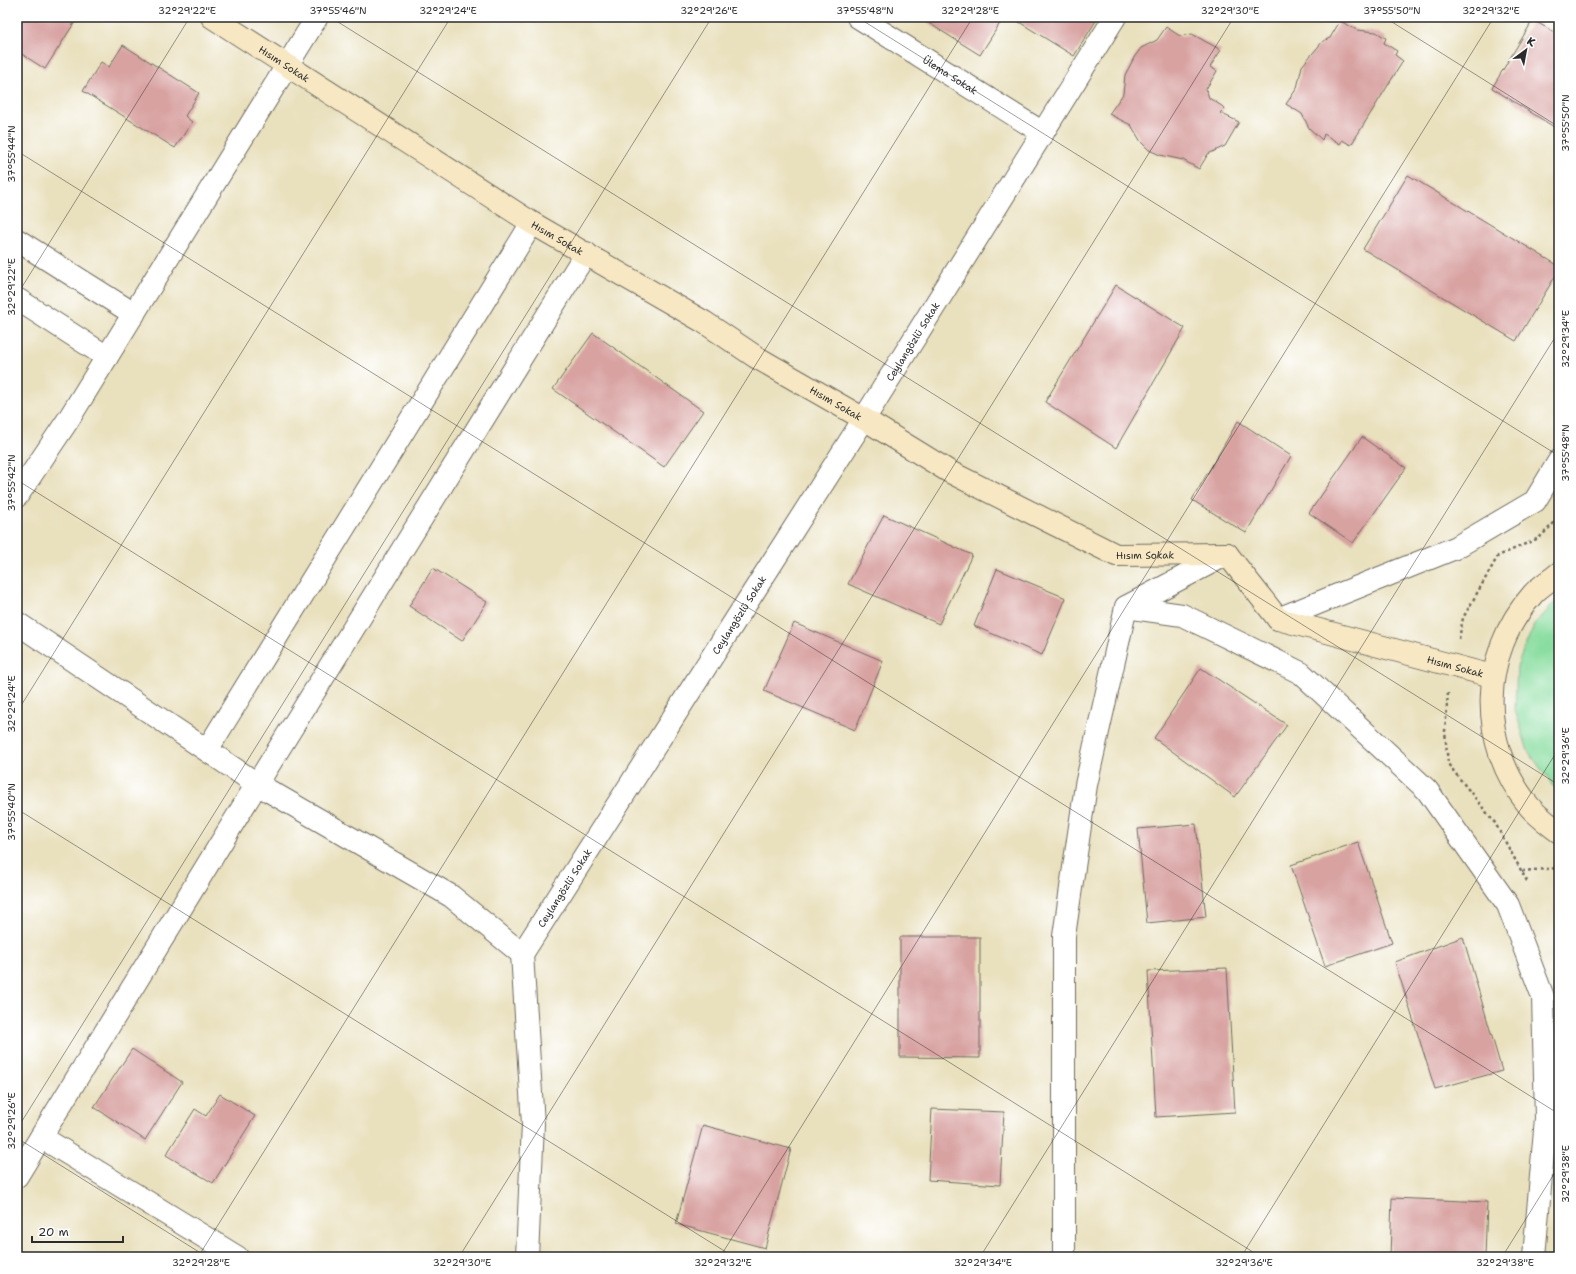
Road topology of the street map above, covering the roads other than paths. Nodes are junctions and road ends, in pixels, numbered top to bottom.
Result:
1 (212, 17) edge
2 (317, 17) edge
3 (858, 17) edge
4 (1115, 17) edge
5 (287, 66) junction
6 (1043, 133) junction
7 (532, 223) junction
8 (17, 240) edge
9 (586, 254) junction
10 (17, 299) edge
11 (134, 314) junction
12 (107, 357) junction
13 (864, 419) junction
14 (1559, 461) edge
15 (17, 496) edge
16 (1227, 554) junction
17 (1559, 573) edge
18 (1126, 606) junction
19 (1278, 619) junction
20 (17, 623) edge
21 (1492, 676) junction
22 (207, 750) junction
23 (257, 784) junction
24 (1559, 832) edge
25 (522, 954) junction
26 (41, 1137) junction
27 (17, 1176) edge
28 (237, 1257) edge
29 (528, 1257) edge
30 (1064, 1257) edge
31 (1534, 1257) edge

1 - 5 street, Hısım Sokak
2 - 5 street
3 - 6 street, Ülema Sokak
4 - 6 street, Ceylangözlü Sokak
5 - 7 street, Hısım Sokak
5 - 11 street
6 - 13 street, Ceylangözlü Sokak
7 - 9 street, Hısım Sokak
7 - 22 street
8 - 11 street
9 - 13 street, Hısım Sokak
9 - 23 street
10 - 12 street
11 - 12 street
12 - 15 street
13 - 16 street, Hısım Sokak
13 - 25 street, Ceylangözlü Sokak
14 - 19 street
16 - 18 street
16 - 19 street
17 - 21 street
18 - 30 street
18 - 31 street
19 - 21 street, Hısım Sokak
20 - 22 street
21 - 24 street
22 - 23 street
23 - 25 street
23 - 26 street
25 - 29 street
26 - 27 street
26 - 28 street

